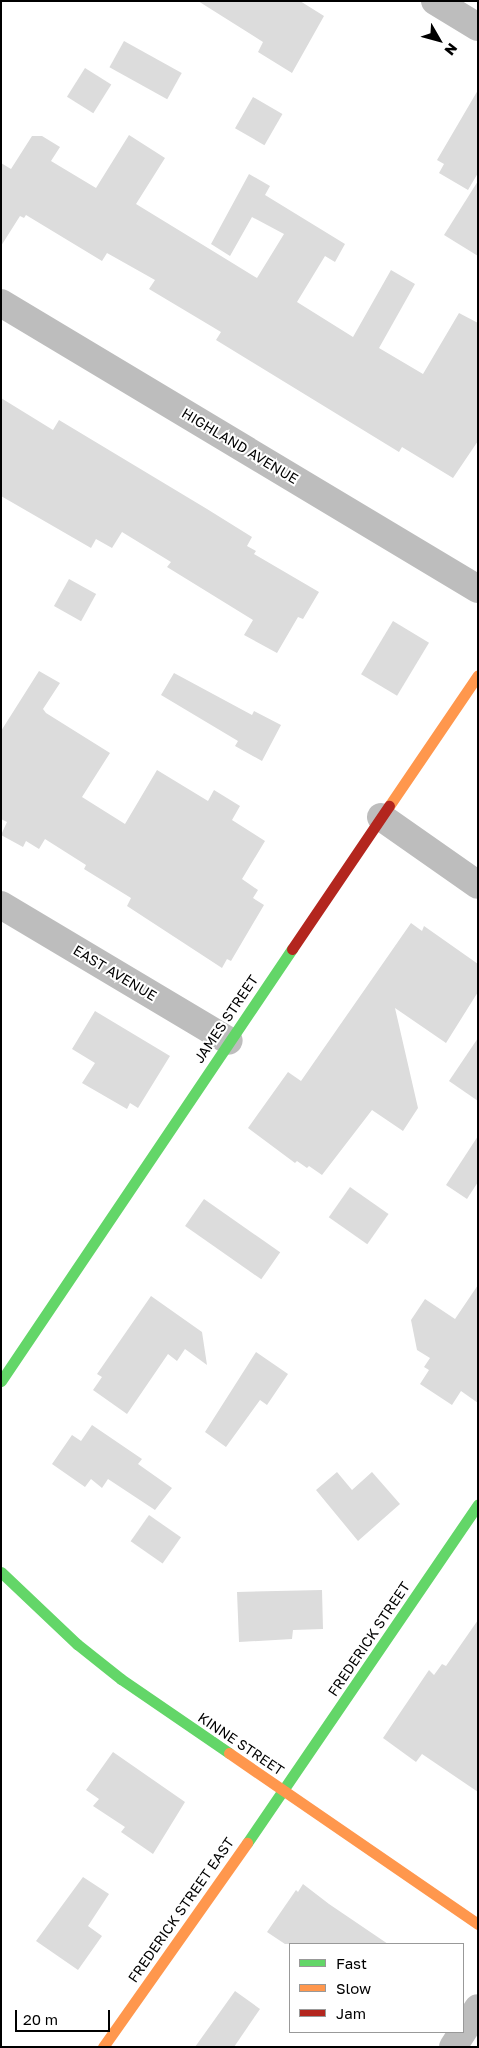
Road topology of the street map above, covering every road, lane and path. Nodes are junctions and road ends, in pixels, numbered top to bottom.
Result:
1 (435, 1) edge
2 (478, 27) edge
3 (1, 303) edge
4 (478, 588) edge
5 (478, 675) edge
6 (381, 817) junction
7 (478, 885) edge
8 (1, 905) edge
9 (229, 1041) junction
10 (1, 1381) edge
11 (478, 1504) edge
12 (1, 1572) edge
13 (284, 1791) junction
14 (478, 1924) edge
15 (478, 2008) edge
16 (464, 2031) edge
17 (463, 2033) edge
18 (103, 2047) edge
19 (454, 2047) edge

1 - 2 street
3 - 4 street, HIGHLAND AVENUE
5 - 6 street, JAMES STREET
6 - 7 street
6 - 9 street, JAMES STREET
8 - 9 street, EAST AVENUE
9 - 10 street, JAMES STREET
11 - 13 street, FREDERICK STREET
12 - 13 street, KINNE STREET
13 - 14 street, KINNE STREET
13 - 18 street, FREDERICK STREET EAST
15 - 16 street
17 - 19 street

